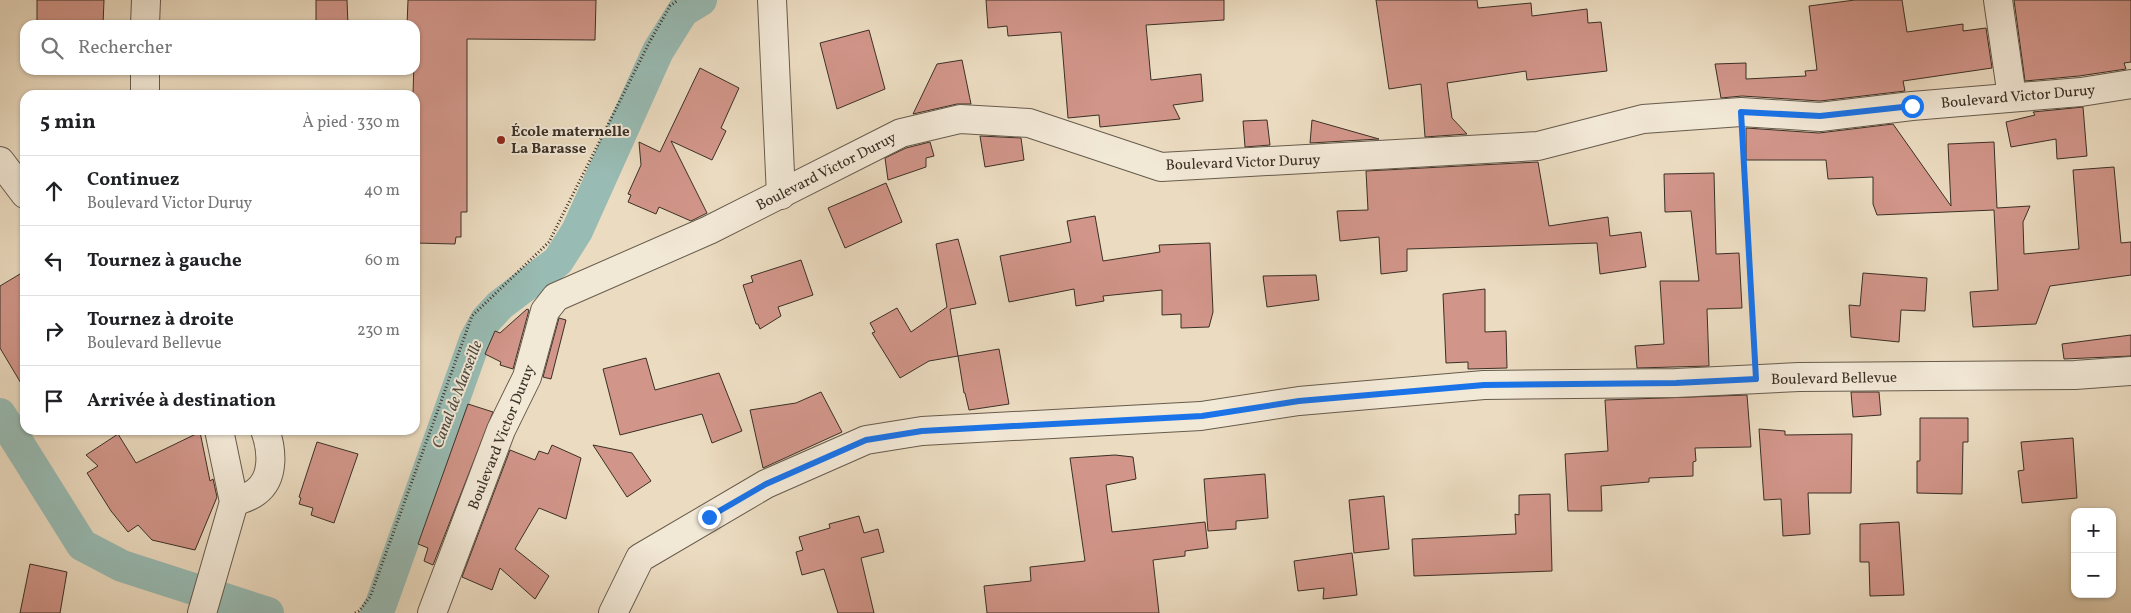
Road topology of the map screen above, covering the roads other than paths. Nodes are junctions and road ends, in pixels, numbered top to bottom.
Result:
1 (146, 0) edge
2 (1998, 0) edge
3 (772, 2) edge
4 (145, 20) edge
5 (145, 75) edge
6 (2131, 84) edge
7 (145, 90) edge
8 (2012, 97) junction
9 (0, 161) edge
10 (20, 187) edge
11 (781, 195) junction
12 (2131, 371) edge
13 (220, 435) edge
14 (267, 435) edge
15 (234, 502) junction
16 (202, 613) edge
17 (432, 613) edge
18 (613, 613) edge

1 - 4 street
2 - 8 street
3 - 11 street
5 - 7 street
6 - 8 street, Boulevard Victor Duruy
8 - 11 street, Boulevard Victor Duruy
9 - 10 street
11 - 17 street, Boulevard Victor Duruy
12 - 18 street, Boulevard Bellevue
13 - 15 street
14 - 15 street
15 - 16 street

